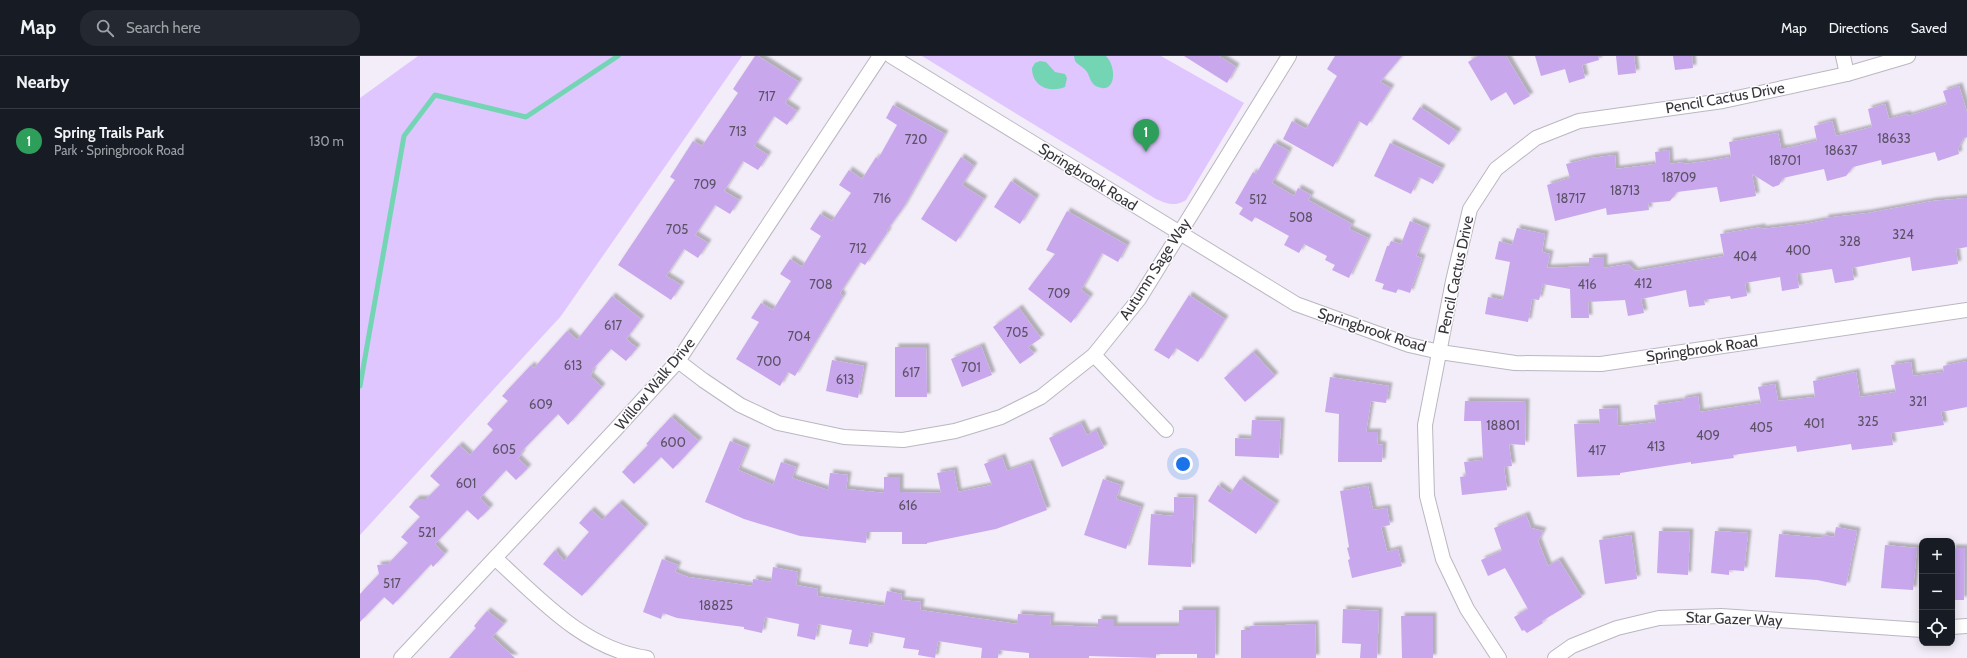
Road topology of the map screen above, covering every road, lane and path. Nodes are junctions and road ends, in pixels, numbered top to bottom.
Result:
1 (880, 56) edge
2 (891, 56) edge
3 (1289, 56) edge
4 (1842, 56) edge
5 (1908, 56) edge
6 (1847, 74) junction
7 (1180, 234) junction
8 (1967, 310) edge
9 (1440, 352) junction
10 (1094, 355) junction
11 (678, 361) junction
12 (1166, 430) dead end
13 (495, 558) junction
14 (1967, 626) edge
15 (1955, 627) edge
16 (1919, 630) edge
17 (401, 658) edge
18 (648, 658) edge
19 (1500, 658) edge
20 (1555, 658) edge

1 - 11 street, Willow Walk Drive
2 - 7 street, Springbrook Road
3 - 7 street, Autumn Sage Way
4 - 6 street
5 - 6 street, Pencil Cactus Drive
6 - 9 street, Pencil Cactus Drive
7 - 9 street, Springbrook Road
7 - 10 street, Autumn Sage Way
8 - 9 street, Springbrook Road
9 - 19 street, Pencil Cactus Drive
10 - 11 street, Autumn Sage Way
10 - 12 street
11 - 13 street, Willow Walk Drive
13 - 17 street, Willow Walk Drive
13 - 18 street
14 - 15 street
16 - 20 street, Star Gazer Way

